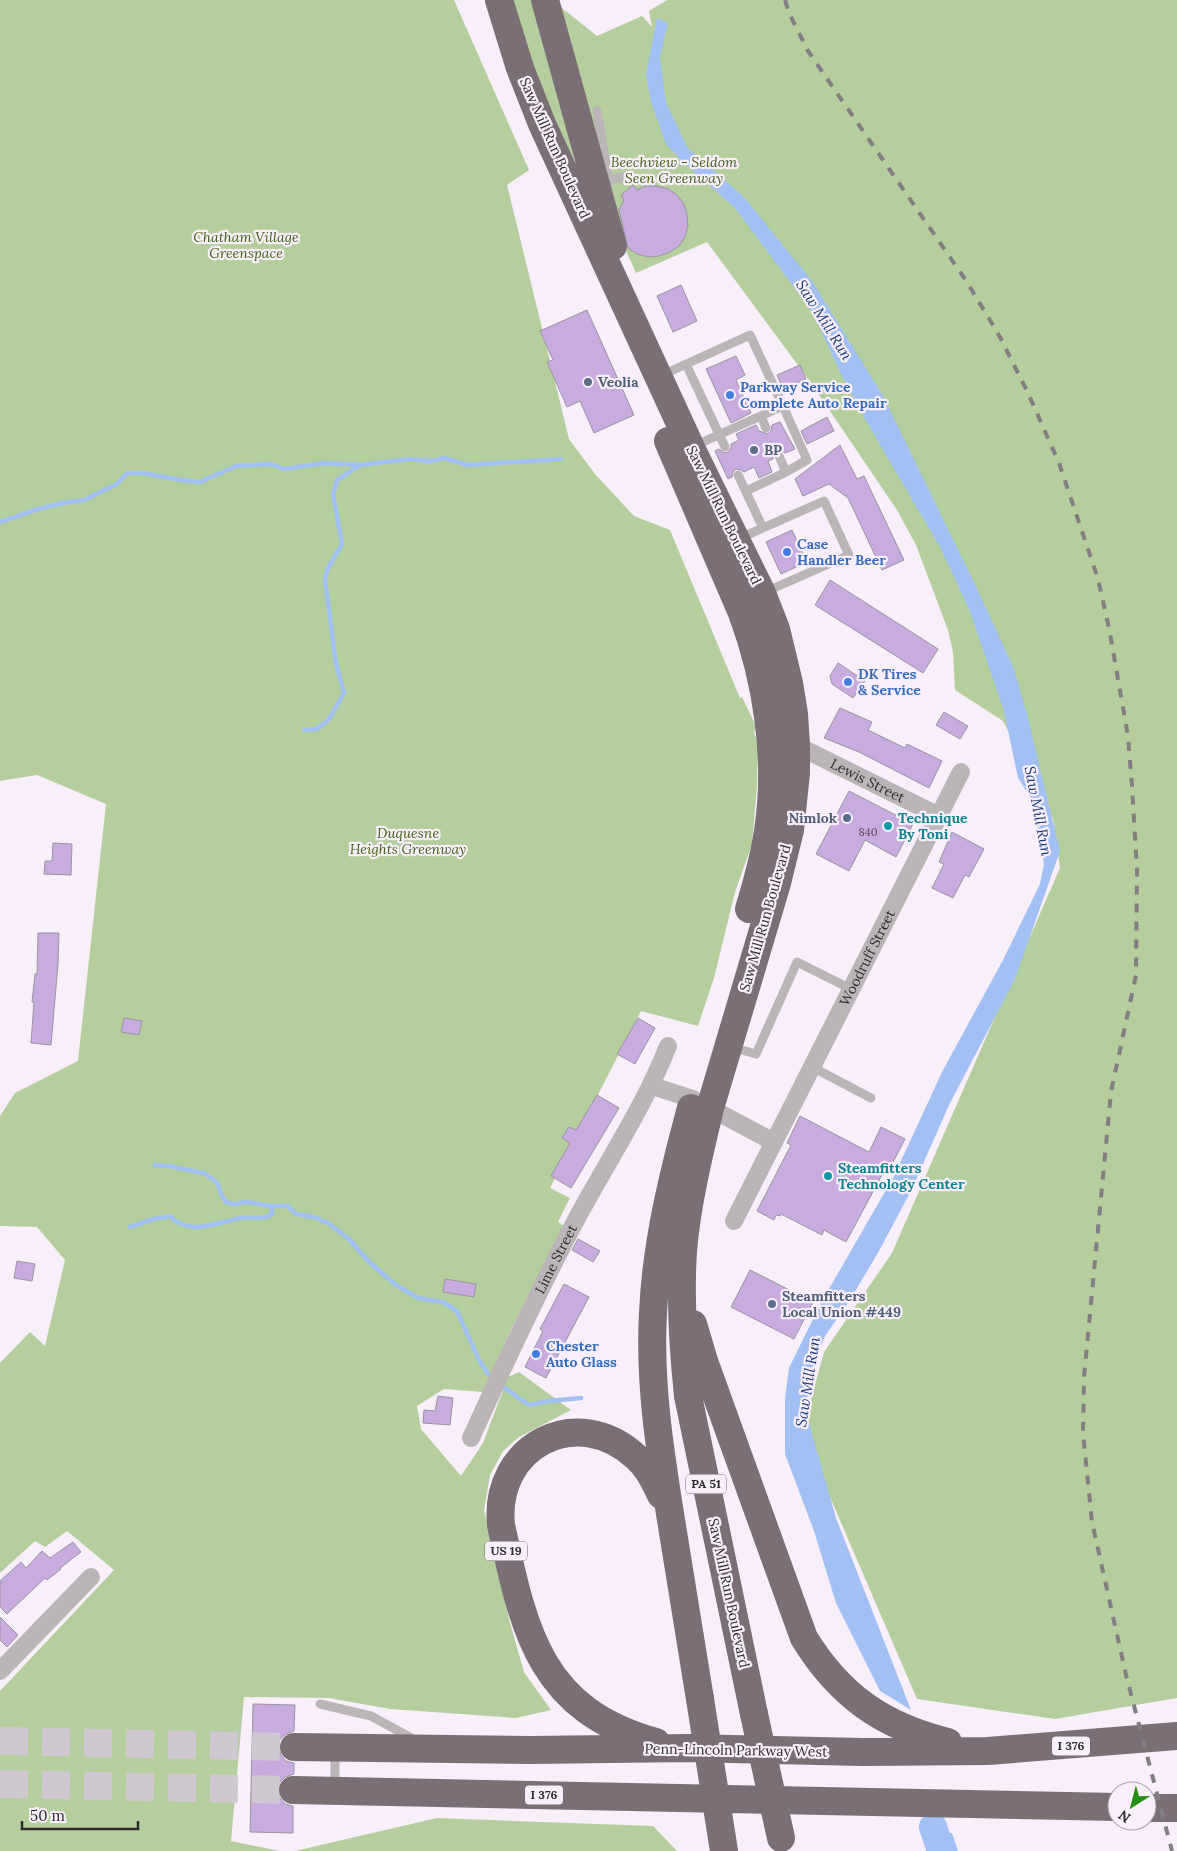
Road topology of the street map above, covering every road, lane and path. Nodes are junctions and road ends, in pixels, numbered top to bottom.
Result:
1 (483, 0) edge
2 (498, 0) edge
3 (545, 0) edge
4 (597, 111) dead end
5 (628, 175) dead end
6 (602, 183) junction
7 (636, 327) junction
8 (686, 364) junction
9 (658, 376) junction
10 (783, 406) junction
11 (761, 416) junction
12 (766, 428) dead end
13 (719, 435) junction
14 (691, 447) junction
15 (725, 447) dead end
16 (779, 456) dead end
17 (786, 472) junction
18 (738, 475) dead end
19 (746, 491) junction
20 (762, 528) junction
21 (736, 540) junction
22 (762, 593) junction
23 (768, 717) junction
24 (796, 745) junction
25 (961, 772) dead end
26 (939, 816) junction
27 (851, 989) junction
28 (668, 1046) dead end
29 (728, 1046) junction
30 (812, 1067) junction
31 (652, 1086) junction
32 (871, 1098) dead end
33 (702, 1104) junction
34 (774, 1142) junction
35 (734, 1221) dead end
36 (683, 1250) junction
37 (471, 1438) dead end
38 (670, 1513) junction
39 (91, 1577) dead end
40 (0, 1672) edge
41 (320, 1704) dead end
42 (1177, 1736) edge
43 (294, 1747) tunnel mouth
44 (335, 1748) junction
45 (690, 1748) junction
46 (430, 1749) junction
47 (988, 1751) junction
48 (293, 1790) tunnel mouth
49 (335, 1791) junction
50 (1107, 1807) edge
51 (1157, 1808) edge
52 (1177, 1808) edge
53 (782, 1845) edge
54 (724, 1851) edge

1 - 23 highway, Saw Mill Run Boulevard
2 - 7 highway, Saw Mill Run Boulevard
3 - 6 highway
4 - 6 lane
5 - 6 lane
6 - 7 highway
7 - 9 highway, Saw Mill Run Boulevard
8 - 9 lane
8 - 10 lane
8 - 13 lane
9 - 14 highway, Saw Mill Run Boulevard
10 - 11 lane
10 - 17 lane
11 - 12 lane
11 - 13 lane
13 - 14 lane
13 - 15 lane
14 - 21 highway, Saw Mill Run Boulevard
16 - 17 lane
17 - 19 lane
18 - 19 lane
19 - 20 lane
20 - 21 lane
20 - 22 lane
21 - 22 highway, Saw Mill Run Boulevard
22 - 24 highway, Saw Mill Run Boulevard
23 - 24 highway
23 - 33 highway, Saw Mill Run Boulevard
24 - 26 street, Lewis Street
24 - 29 highway, Saw Mill Run Boulevard
25 - 26 street, Woodruff Street
26 - 27 street, Woodruff Street
27 - 29 lane
27 - 30 street, Woodruff Street
28 - 31 street, Lime Street
29 - 33 highway, Saw Mill Run Boulevard
30 - 32 lane
30 - 34 street, Woodruff Street
31 - 33 street
31 - 37 street, Lime Street
33 - 34 street
33 - 36 highway, Saw Mill Run Boulevard
33 - 38 highway, Saw Mill Run Boulevard
34 - 35 street, Woodruff Street
36 - 47 highway
36 - 53 highway, Saw Mill Run Boulevard / PA 51, bridge
38 - 45 highway, US 19
38 - 54 highway, Saw Mill Run Boulevard / US 19, bridge
39 - 40 street
41 - 46 lane
42 - 47 highway, Penn-Lincoln Parkway West / I 376
43 - 44 highway, Penn-Lincoln Parkway West / I 376
44 - 46 highway, Penn-Lincoln Parkway West / I 376
44 - 49 lane
45 - 46 highway, Penn-Lincoln Parkway West / I 376
45 - 47 highway, Penn-Lincoln Parkway West / I 376
48 - 49 highway, I 376
49 - 50 highway, I 376
51 - 52 highway

